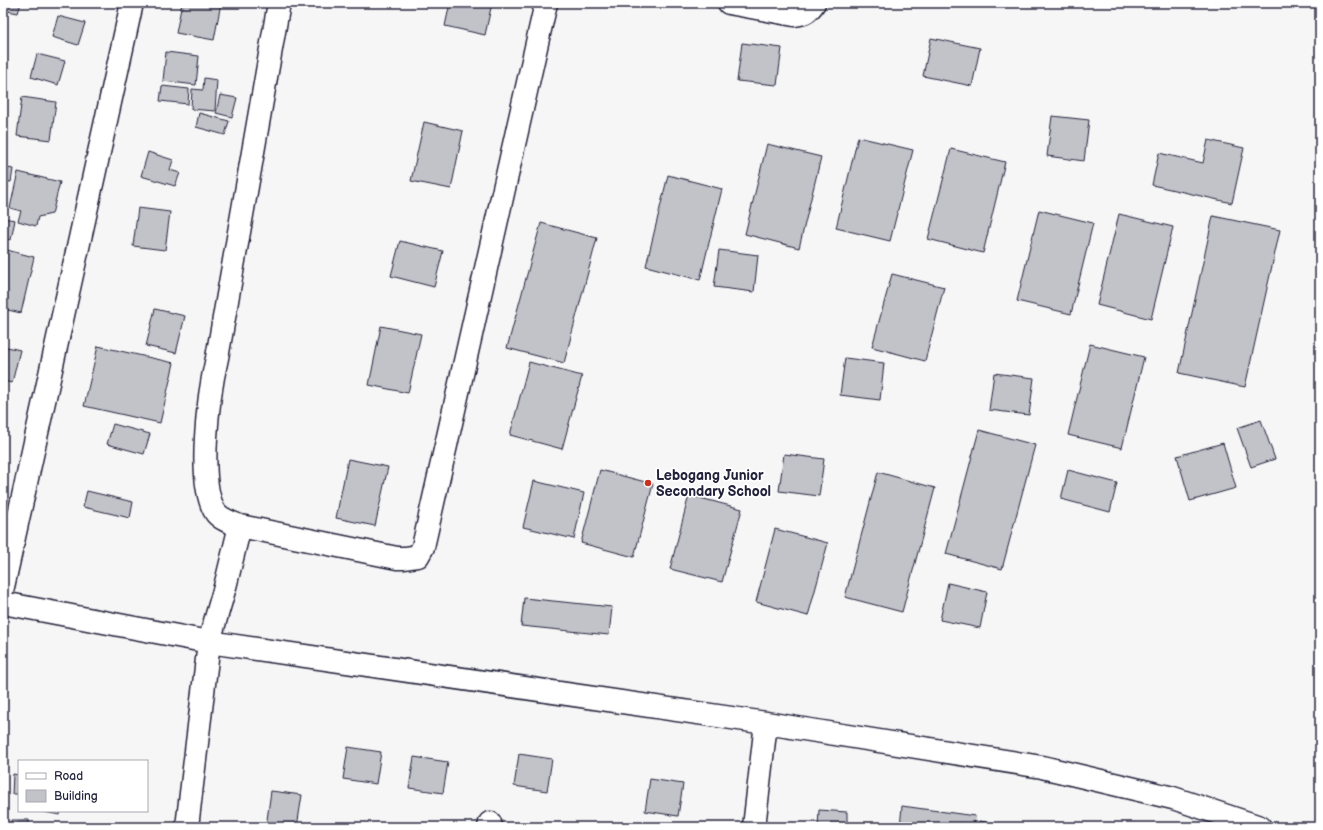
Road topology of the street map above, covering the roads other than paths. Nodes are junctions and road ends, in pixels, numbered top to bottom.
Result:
1 (132, 3) edge
2 (279, 3) edge
3 (546, 3) edge
4 (729, 3) edge
5 (814, 3) edge
6 (240, 526) junction
7 (3, 587) edge
8 (3, 603) edge
9 (209, 642) junction
10 (766, 723) junction
11 (187, 827) edge
12 (754, 827) edge
13 (1260, 827) edge

1 - 7 street
2 - 6 street
3 - 6 street
4 - 5 street
6 - 9 street
8 - 9 street
9 - 10 street
9 - 11 street
10 - 12 street
10 - 13 street

